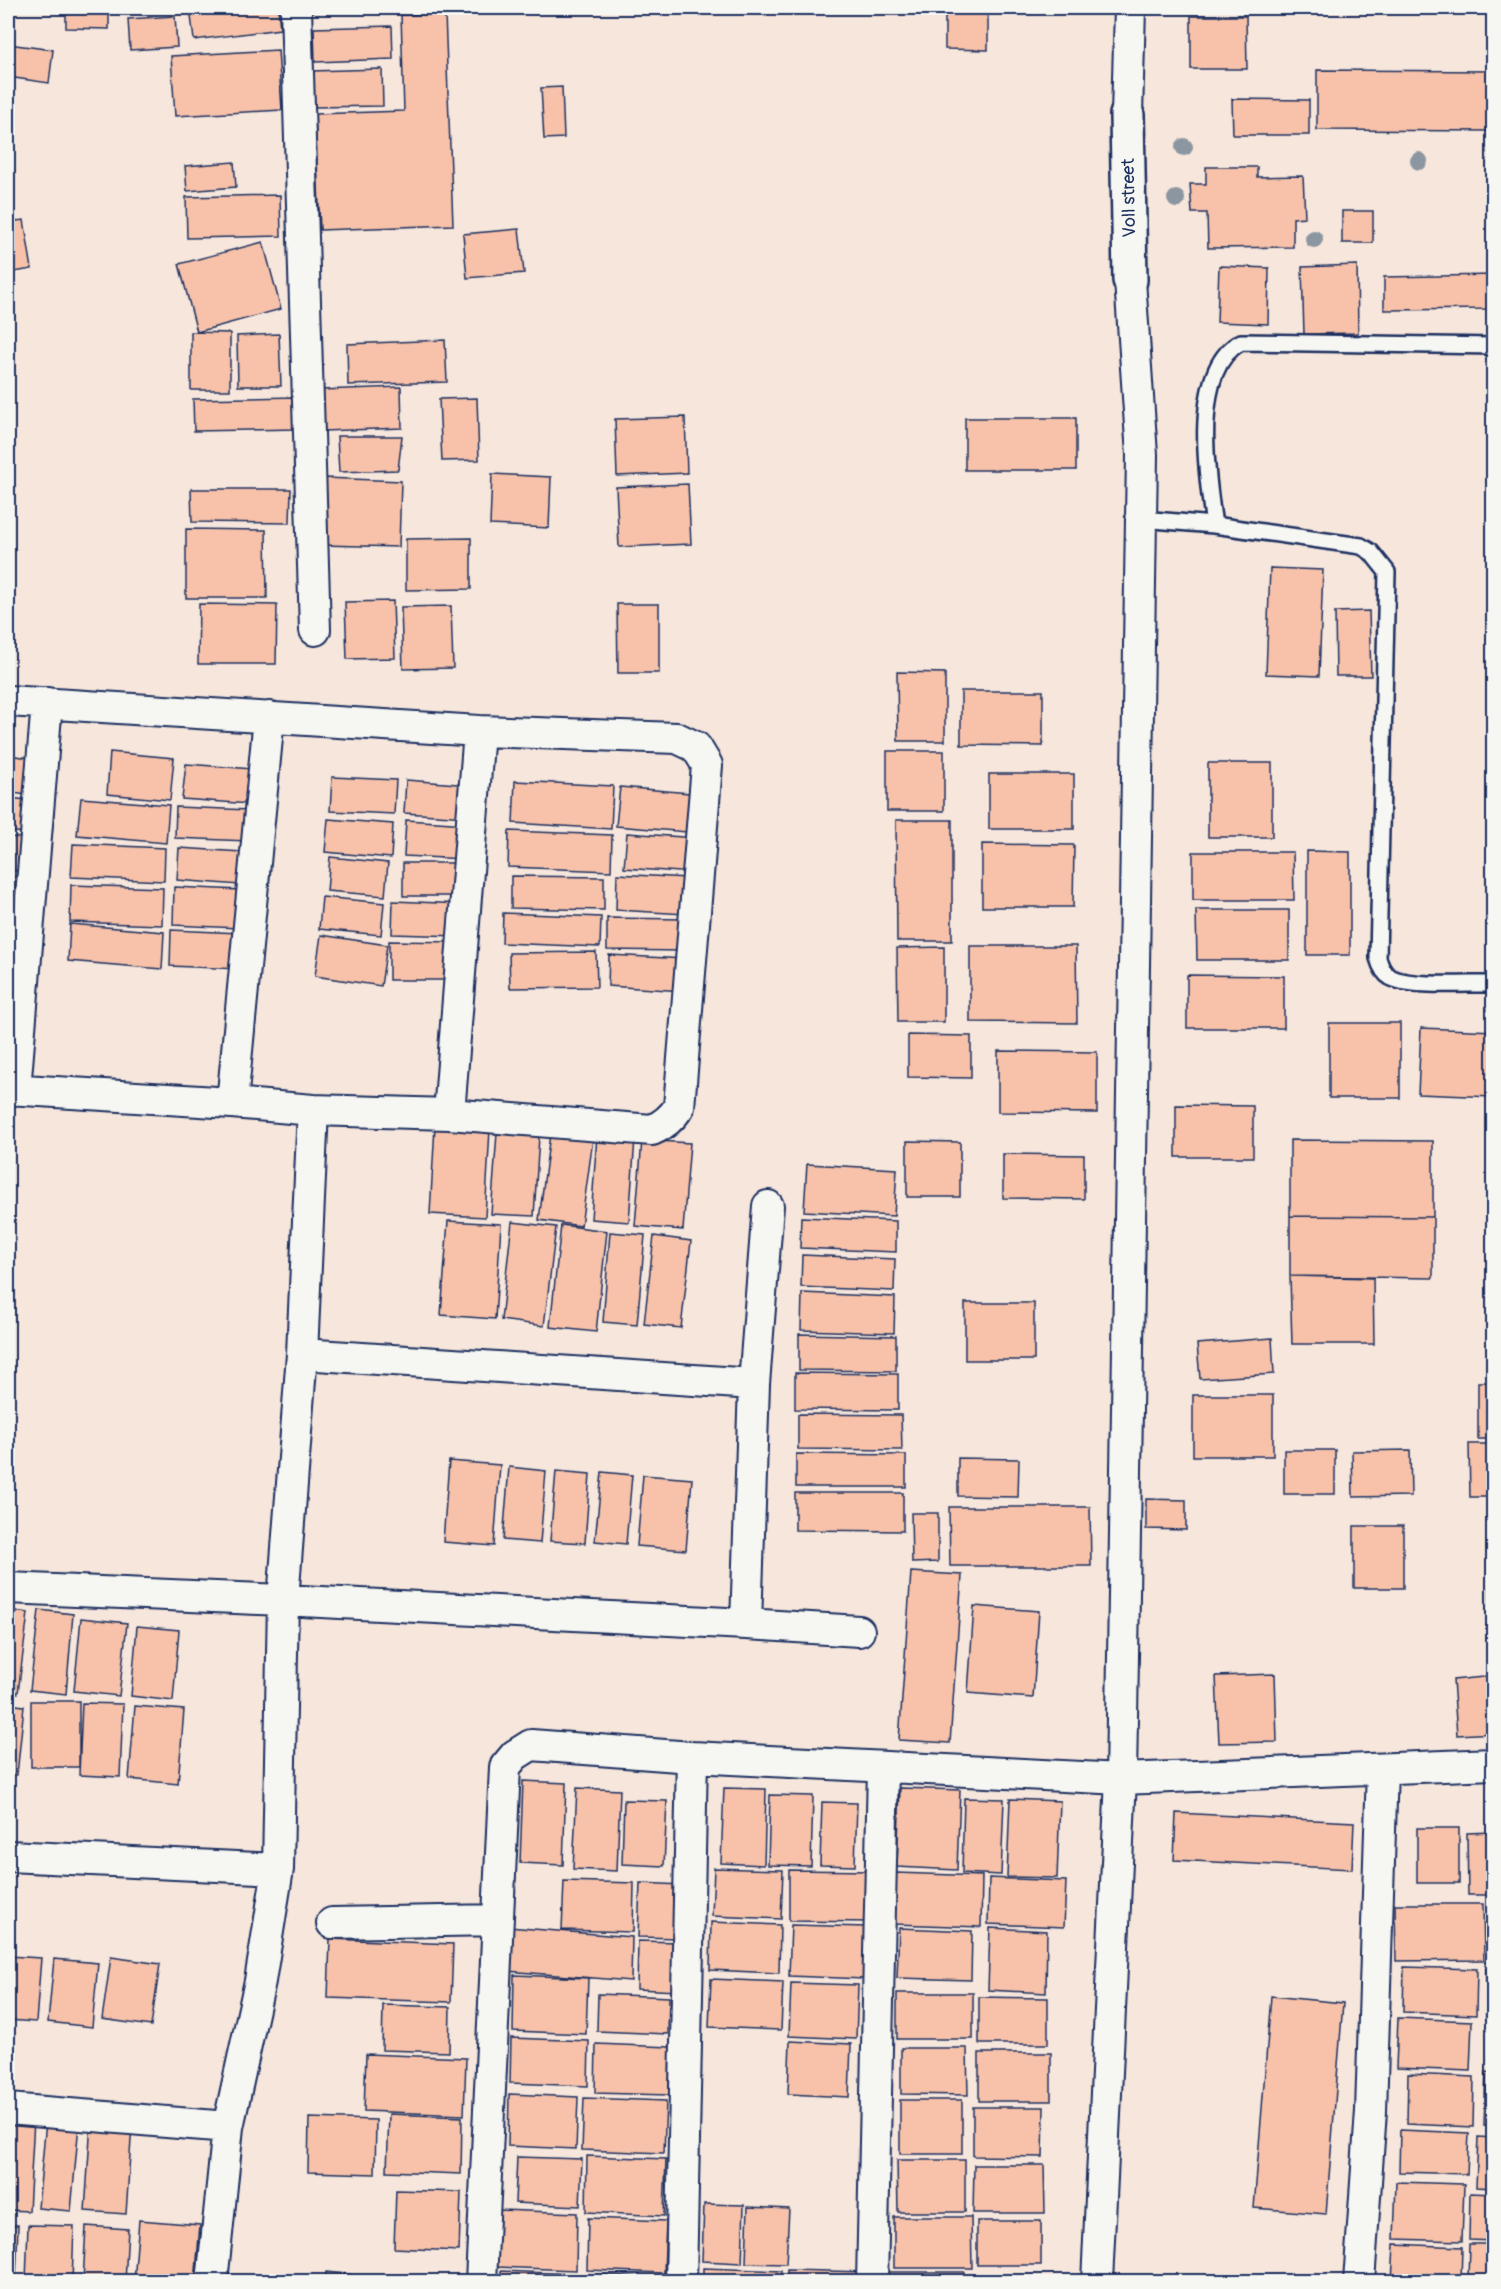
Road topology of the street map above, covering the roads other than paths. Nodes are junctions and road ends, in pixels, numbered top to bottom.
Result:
1 (296, 8) edge
2 (1130, 8) edge
3 (1127, 115) joint
4 (1130, 280) joint
5 (1494, 346) edge
6 (1141, 519) junction
7 (1214, 525) junction
8 (315, 630) dead end
9 (8, 701) edge
10 (47, 703) junction
11 (269, 717) junction
12 (479, 731) junction
13 (1494, 984) edge
14 (11, 1089) edge
15 (232, 1102) junction
16 (313, 1110) junction
17 (450, 1114) junction
18 (768, 1206) dead end
19 (302, 1354) junction
20 (754, 1384) junction
21 (8, 1588) edge
22 (283, 1600) junction
23 (746, 1624) junction
24 (859, 1631) dead end
25 (692, 1757) junction
26 (1494, 1764) edge
27 (883, 1767) junction
28 (1382, 1769) junction
29 (1121, 1779) junction
30 (8, 1856) edge
31 (278, 1869) junction
32 (498, 1920) junction
33 (332, 1923) dead end
34 (8, 2109) edge
35 (228, 2127) junction
36 (212, 2282) edge
37 (481, 2282) edge
38 (681, 2282) edge
39 (872, 2282) edge
40 (1097, 2282) edge
41 (1359, 2282) edge

1 - 8 street
2 - 3 street
3 - 4 street, Voll street
4 - 6 street
5 - 7 lane
6 - 7 lane
6 - 29 street
7 - 13 lane
9 - 10 street
10 - 11 street
10 - 14 street
11 - 12 street
11 - 15 street
12 - 17 street
12 - 17 street
14 - 15 street
15 - 16 street
16 - 17 street
16 - 19 street
18 - 20 street
19 - 20 street
19 - 22 street
20 - 23 street
21 - 22 street
22 - 23 street
22 - 31 street
23 - 24 street
25 - 27 street
25 - 32 street
25 - 38 street
26 - 28 street
27 - 29 street
27 - 39 street
28 - 29 street
28 - 41 street
29 - 40 street
30 - 31 street
31 - 35 street
32 - 33 street
32 - 37 street
34 - 35 street
35 - 36 street

